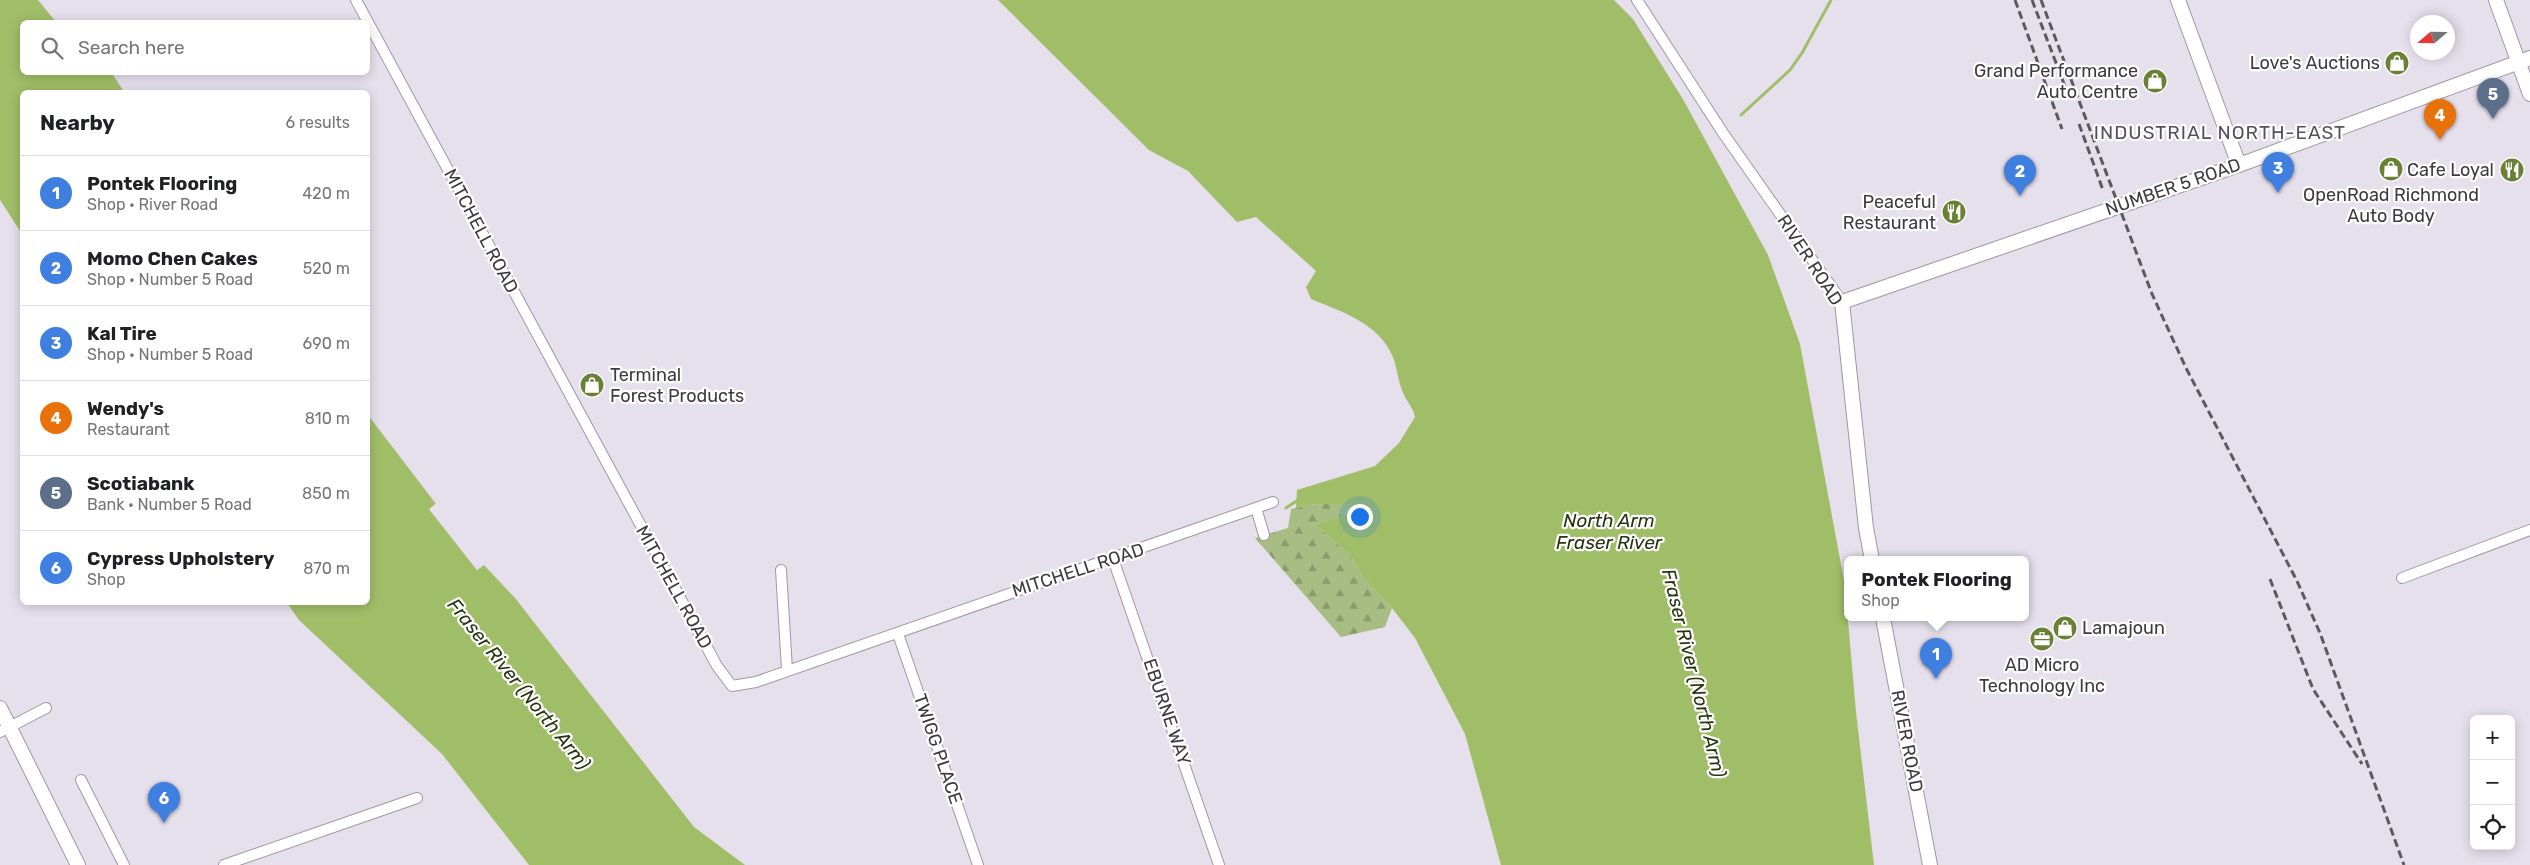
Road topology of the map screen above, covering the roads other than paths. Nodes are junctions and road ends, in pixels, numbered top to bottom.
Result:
1 (356, 0) edge
2 (1637, 0) edge
3 (2178, 0) edge
4 (2496, 0) edge
5 (367, 20) edge
6 (370, 26) edge
7 (2524, 60) edge
8 (2530, 94) edge
9 (2239, 165) junction
10 (1842, 302) junction
11 (1274, 502) dead end
12 (1256, 508) junction
13 (2530, 530) edge
14 (1264, 535) dead end
15 (1871, 556) edge
16 (1113, 559) junction
17 (781, 570) dead end
18 (2402, 578) dead end
19 (1884, 621) edge
20 (898, 634) junction
21 (787, 670) junction
22 (0, 708) edge
23 (46, 708) dead end
24 (5, 730) edge
25 (81, 780) dead end
26 (418, 798) dead end
27 (78, 865) edge
28 (124, 865) edge
29 (224, 865) edge
30 (978, 865) edge
31 (1219, 865) edge
32 (1930, 865) edge

1 - 5 street, MITCHELL ROAD
2 - 10 street, RIVER ROAD
3 - 9 street
4 - 7 street
6 - 21 street, MITCHELL ROAD
7 - 8 street
7 - 9 street, NUMBER 5 ROAD
9 - 10 street, NUMBER 5 ROAD
10 - 15 street, RIVER ROAD
11 - 12 street, MITCHELL ROAD
12 - 14 street
12 - 16 street, MITCHELL ROAD
13 - 18 street
16 - 20 street, MITCHELL ROAD
16 - 31 street, EBURNE WAY
17 - 21 street
19 - 32 street, RIVER ROAD
20 - 21 street, MITCHELL ROAD
20 - 30 street, TWIGG PLACE
22 - 24 street
23 - 24 street
24 - 27 street
25 - 28 street
26 - 29 street

